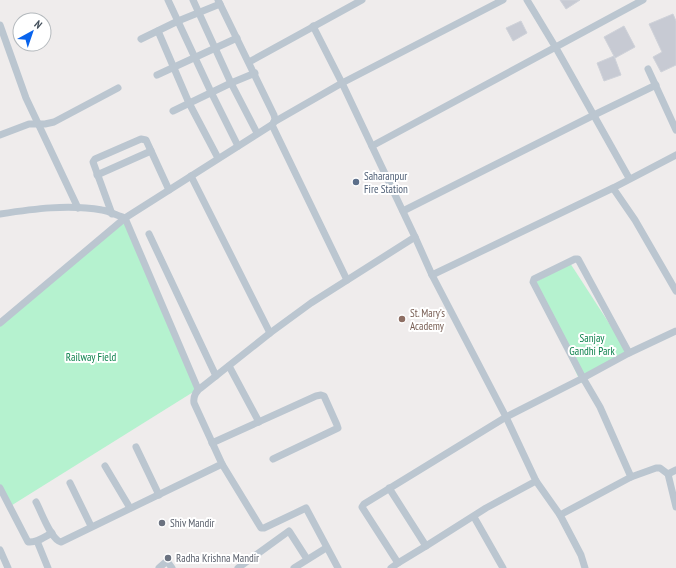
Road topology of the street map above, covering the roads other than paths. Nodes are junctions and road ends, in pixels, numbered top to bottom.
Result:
1 (168, 0) edge
2 (193, 0) edge
3 (362, 0) edge
4 (503, 0) edge
5 (527, 0) edge
6 (643, 0) edge
7 (219, 2) edge
8 (198, 13) junction
9 (178, 21) junction
10 (0, 25) edge
11 (313, 26) junction
12 (158, 31) junction
13 (237, 38) junction
14 (141, 39) dead end
15 (215, 48) junction
16 (556, 48) junction
17 (194, 58) junction
18 (249, 62) junction
19 (174, 68) junction
20 (648, 69) dead end
21 (255, 73) junction
22 (157, 76) dead end
23 (231, 83) junction
24 (342, 83) junction
25 (656, 85) junction
26 (118, 88) dead end
27 (210, 92) junction
28 (189, 102) junction
29 (172, 111) dead end
30 (594, 115) junction
31 (273, 123) junction
32 (38, 124) junction
33 (676, 130) edge
34 (257, 133) junction
35 (0, 135) edge
36 (238, 146) junction
37 (372, 146) junction
38 (151, 151) junction
39 (676, 155) edge
40 (218, 158) junction
41 (97, 175) junction
42 (191, 176) junction
43 (629, 178) junction
44 (613, 188) junction
45 (169, 190) junction
46 (78, 208) junction
47 (403, 211) junction
48 (0, 214) edge
49 (112, 214) junction
50 (125, 218) junction
51 (149, 234) dead end
52 (415, 237) junction
53 (432, 275) junction
54 (347, 280) junction
55 (676, 291) edge
56 (0, 323) edge
57 (676, 331) edge
58 (270, 333) junction
59 (629, 353) junction
60 (229, 366) junction
61 (216, 376) junction
62 (583, 378) junction
63 (198, 389) junction
64 (506, 417) junction
65 (259, 422) junction
66 (212, 444) junction
67 (136, 446) dead end
68 (273, 459) dead end
69 (222, 464) junction
70 (105, 466) dead end
71 (676, 470) edge
72 (668, 474) junction
73 (631, 477) junction
74 (536, 481) junction
75 (70, 483) dead end
76 (0, 488) edge
77 (389, 488) junction
78 (160, 495) junction
79 (36, 502) dead end
80 (676, 507) edge
81 (130, 508) junction
82 (560, 515) junction
83 (474, 517) junction
84 (92, 526) junction
85 (52, 533) junction
86 (37, 541) junction
87 (426, 546) junction
88 (326, 548) junction
89 (0, 550) edge
90 (307, 559) junction
91 (398, 564) junction
92 (8, 568) edge
93 (48, 568) edge
94 (159, 568) edge
95 (172, 568) edge
96 (238, 568) edge
97 (294, 568) edge
98 (338, 568) edge
99 (391, 568) edge
100 (503, 568) edge
101 (585, 568) edge

1 - 9 street
2 - 8 street
3 - 11 street
4 - 24 street
5 - 16 street
6 - 16 street
7 - 8 street
7 - 13 street
8 - 9 street
8 - 15 street
9 - 12 street
9 - 17 street
10 - 32 street
11 - 18 street
11 - 24 street
12 - 14 street
12 - 19 street
13 - 15 street
13 - 18 street
15 - 17 street
15 - 23 street
16 - 30 street
16 - 37 street
17 - 19 street
17 - 27 street
18 - 21 street
19 - 22 street
19 - 28 street
20 - 25 street
21 - 23 street
21 - 31 street
23 - 27 street
23 - 34 street
24 - 31 street
24 - 37 street
25 - 30 street
25 - 33 street
26 - 32 street
27 - 28 street
27 - 36 street
28 - 29 street
28 - 40 street
30 - 43 street
30 - 47 street
31 - 34 street
31 - 54 street
32 - 35 street
32 - 46 street
34 - 36 street
36 - 40 street
37 - 47 street
38 - 41 street
38 - 41 street
38 - 45 street
39 - 43 street
40 - 42 street
41 - 49 street
42 - 45 street
42 - 58 street
43 - 44 street
44 - 53 street
44 - 55 street
45 - 50 street
46 - 48 street
46 - 49 street
47 - 52 street
49 - 50 street
50 - 56 street
50 - 63 street
51 - 61 street
52 - 53 street
52 - 54 street
53 - 64 street
54 - 58 street
57 - 59 street
58 - 60 street
59 - 62 street
59 - 62 street
60 - 61 street
60 - 65 street
61 - 63 street
62 - 64 street
62 - 73 street
63 - 66 street
64 - 74 street
64 - 77 street
65 - 66 street
65 - 68 street
66 - 69 street
67 - 78 street
69 - 78 street
69 - 88 street
70 - 81 street
71 - 72 street
72 - 73 street
72 - 80 street
73 - 82 street
74 - 82 street
74 - 83 street
75 - 84 street
76 - 86 street
77 - 87 street
77 - 91 street
78 - 81 street
79 - 85 street
81 - 84 street
82 - 101 street
83 - 87 street
83 - 100 street
84 - 85 street
85 - 86 street
86 - 93 street
87 - 91 street
88 - 90 street
88 - 98 street
89 - 92 street
90 - 96 street
90 - 97 street
91 - 99 street
94 - 95 street

